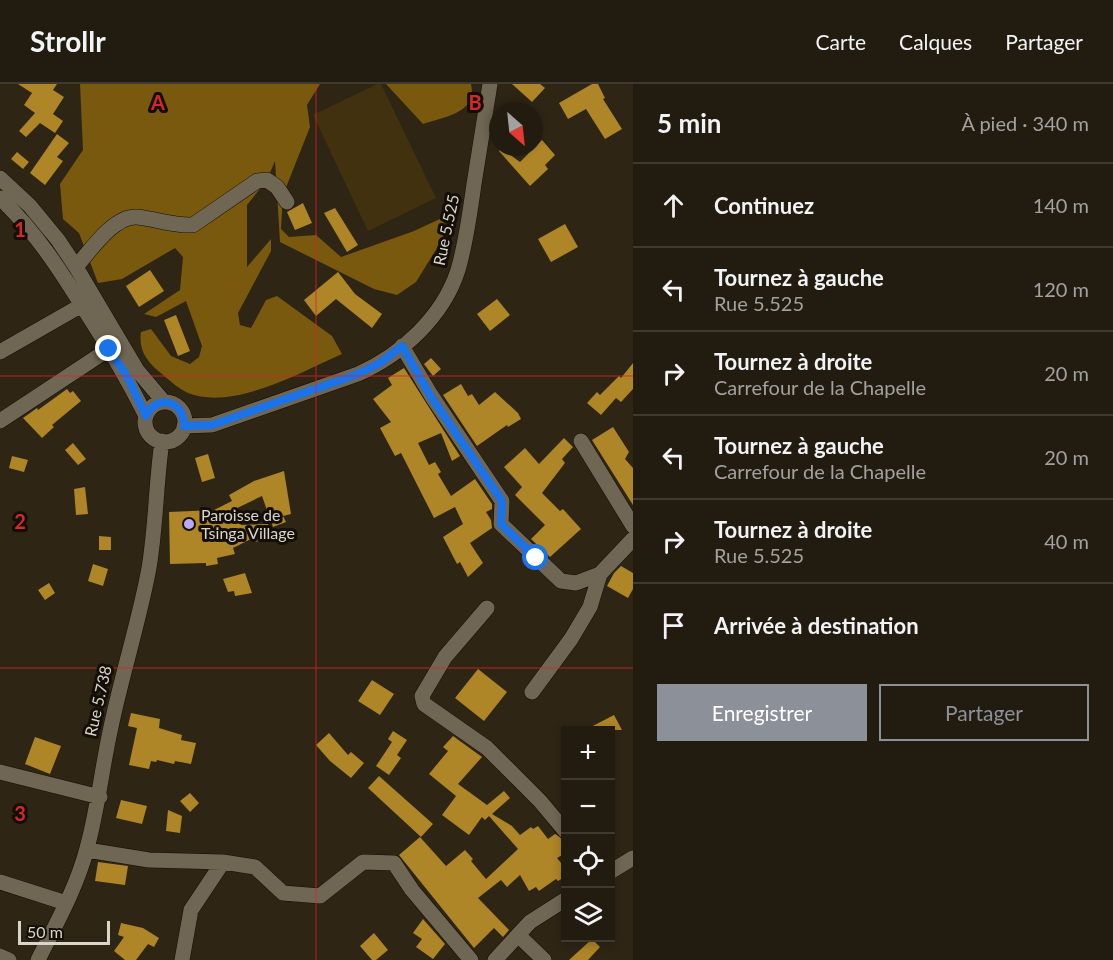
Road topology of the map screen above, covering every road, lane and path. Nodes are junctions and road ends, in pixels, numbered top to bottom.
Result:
1 (490, 84) edge
2 (0, 178) edge
3 (0, 198) edge
4 (287, 202) dead end
5 (76, 267) junction
6 (82, 305) junction
7 (402, 346) junction
8 (109, 349) junction
9 (0, 352) edge
10 (164, 402) junction
11 (146, 416) junction
12 (0, 421) edge
13 (184, 426) junction
14 (162, 441) junction
15 (581, 441) dead end
16 (633, 526) edge
17 (633, 539) edge
18 (600, 574) junction
19 (487, 608) dead end
20 (532, 692) dead end
21 (0, 772) edge
22 (100, 797) junction
23 (561, 826) edge
24 (87, 850) junction
25 (633, 858) edge
26 (223, 862) junction
27 (615, 869) edge
28 (0, 882) edge
29 (561, 902) edge
30 (66, 903) junction
31 (518, 935) junction
32 (0, 956) edge
33 (9, 960) edge
34 (38, 960) edge
35 (182, 960) edge
36 (471, 960) edge
37 (495, 960) edge
38 (544, 960) edge

1 - 7 street, Rue 5.525
2 - 5 street
3 - 6 street
4 - 5 street
5 - 10 street
6 - 8 street
6 - 9 street
7 - 13 street, Rue 5.525
7 - 18 street
8 - 11 street
8 - 12 street
10 - 11 street
10 - 13 street
11 - 14 street
13 - 14 street
14 - 22 street, Rue 5.738
15 - 16 street
17 - 18 street
18 - 20 street
19 - 23 street
21 - 22 street
22 - 24 street, Rue 5.738
24 - 26 street
24 - 30 street, Rue 5.738
25 - 27 street
26 - 35 street
26 - 36 street
28 - 30 street
29 - 31 street
30 - 34 street, Rue 5.738
31 - 37 street
31 - 38 street
32 - 33 street

